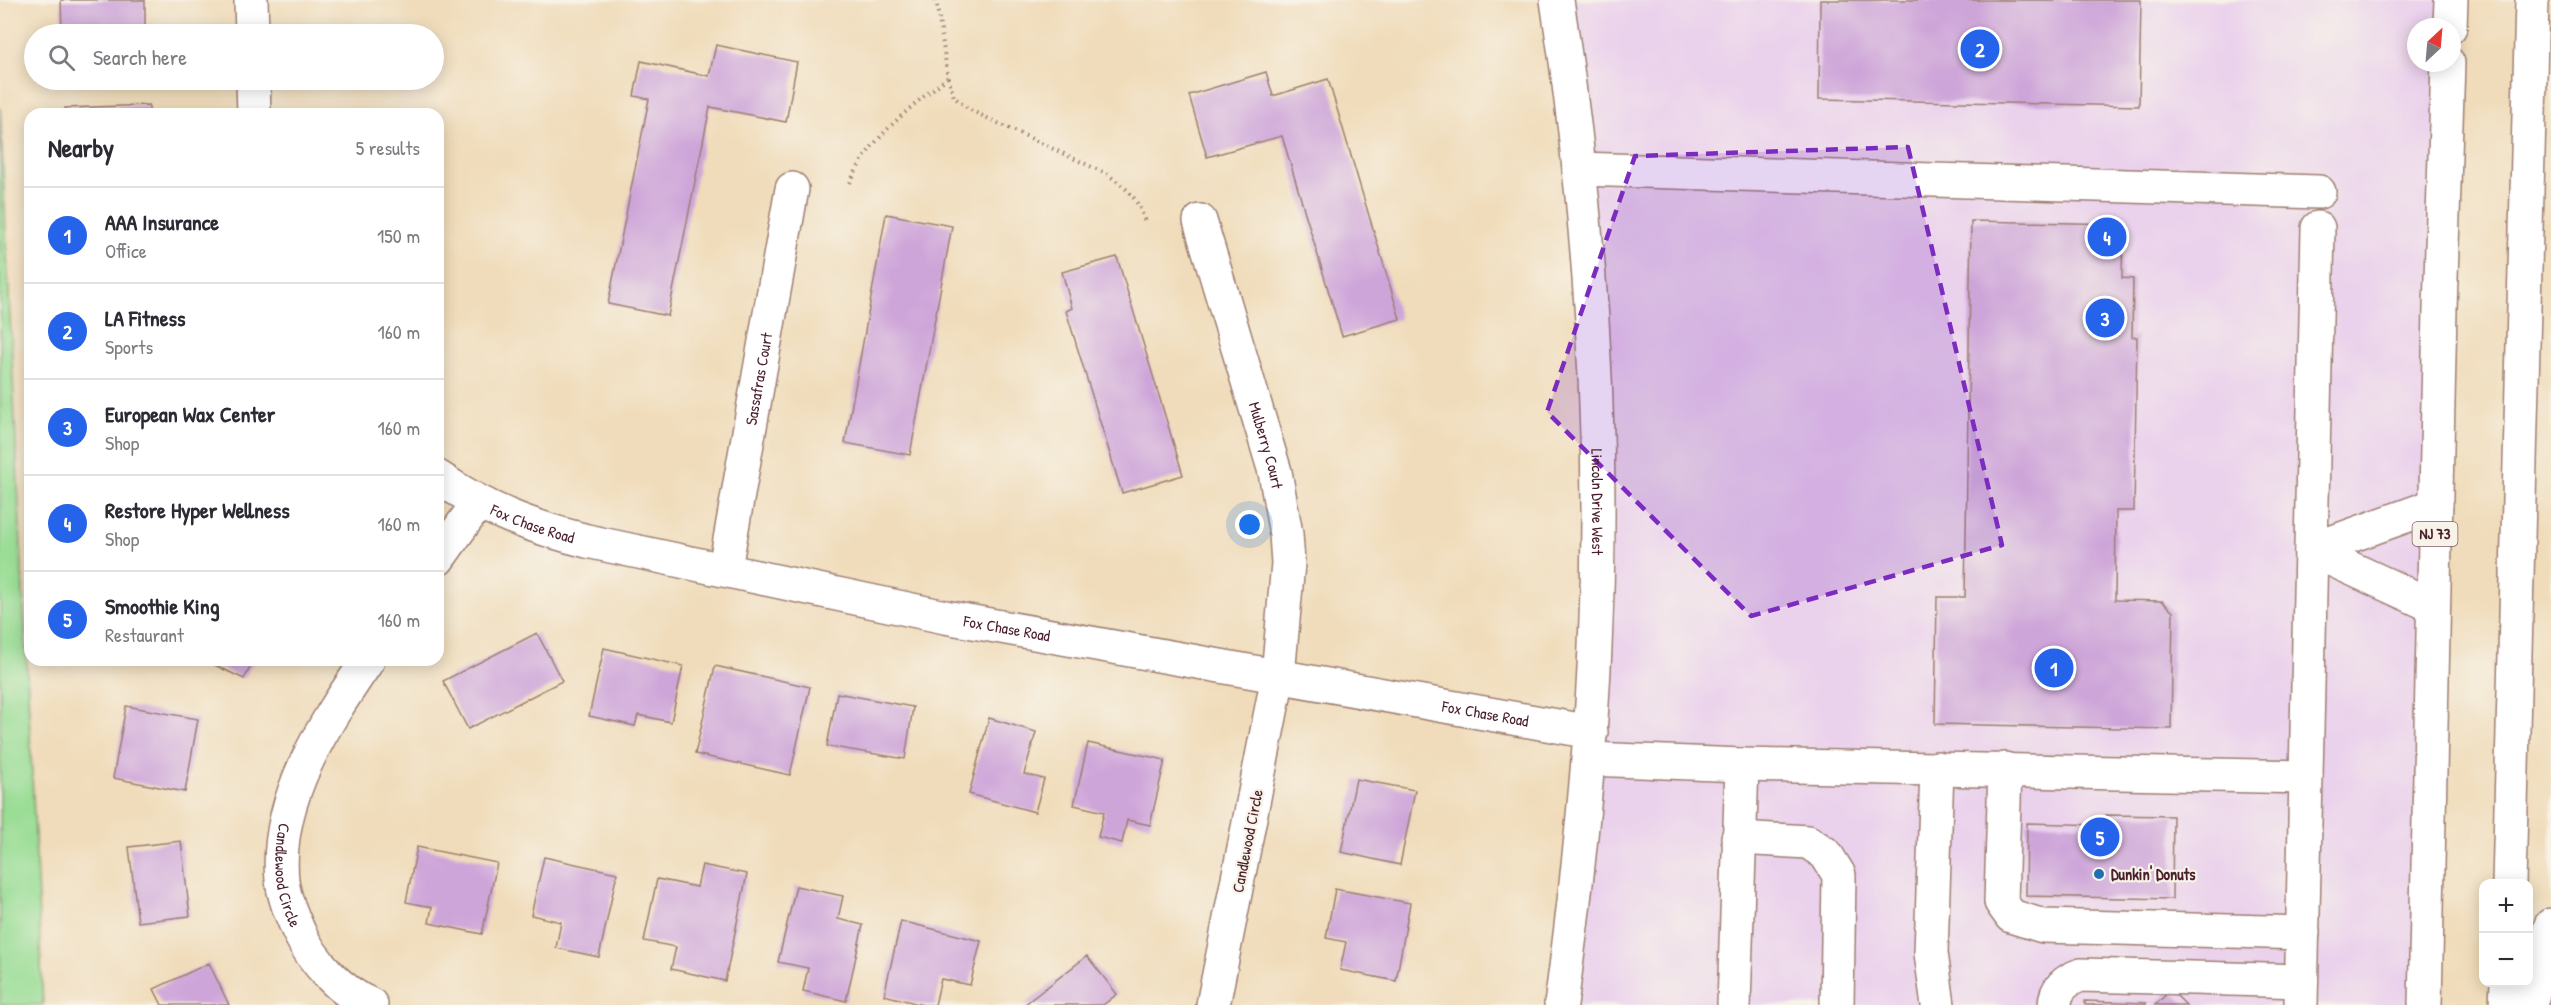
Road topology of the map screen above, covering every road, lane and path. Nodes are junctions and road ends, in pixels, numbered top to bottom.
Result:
1 (251, 0) edge
2 (936, 0) edge
3 (1557, 0) edge
4 (2451, 0) edge
5 (2532, 0) edge
6 (2450, 18) edge
7 (252, 24) edge
8 (2448, 72) edge
9 (948, 77) junction
10 (253, 90) edge
11 (254, 108) edge
12 (1579, 169) junction
13 (850, 183) dead end
14 (792, 189) dead end
15 (2319, 192) dead end
16 (1200, 221) dead end
17 (1145, 222) dead end
18 (2318, 228) dead end
19 (444, 481) edge
20 (478, 503) junction
21 (2436, 505) junction
22 (2311, 550) junction
23 (444, 551) edge
24 (725, 568) junction
25 (2433, 606) junction
26 (364, 666) edge
27 (1278, 676) junction
28 (1590, 745) junction
29 (1742, 765) junction
30 (1937, 768) junction
31 (2005, 770) junction
32 (2306, 777) junction
33 (1738, 838) junction
34 (2509, 879) edge
35 (2551, 925) edge
36 (2303, 933) junction
37 (2507, 987) edge
38 (2301, 993) edge
39 (371, 1005) edge
40 (1213, 1005) edge
41 (1561, 1005) edge
42 (1734, 1005) edge
43 (1837, 1005) edge
44 (1938, 1005) edge
45 (2055, 1005) edge
46 (2426, 1005) edge
47 (2506, 1005) edge
48 (2530, 1005) edge

1 - 7 main road
2 - 9 path
3 - 12 main road, Lincoln Drive West
4 - 6 main road
5 - 34 main road
8 - 21 main road, NJ 73
9 - 13 path
9 - 17 path
10 - 11 main road
12 - 15 main road
12 - 28 main road, Lincoln Drive West
14 - 24 main road, Sassafras Court
16 - 27 main road, Mulberry Court
18 - 22 main road
19 - 20 main road, Fox Chase Road
20 - 23 main road
20 - 24 main road, Fox Chase Road
21 - 22 main road
21 - 25 main road, NJ 73
22 - 25 main road
22 - 32 main road
24 - 27 main road, Fox Chase Road
25 - 46 main road, NJ 73
26 - 39 main road, Candlewood Circle
27 - 28 main road, Fox Chase Road
27 - 40 main road, Candlewood Circle
28 - 29 main road, Fox Chase Road
28 - 41 main road, Lincoln Drive West
29 - 30 main road, Fox Chase Road
29 - 33 main road
30 - 31 main road, Fox Chase Road
30 - 44 main road
31 - 32 main road, Fox Chase Road
31 - 36 main road
32 - 36 main road
33 - 42 main road
33 - 43 main road
35 - 48 main road
36 - 38 main road
37 - 47 main road
38 - 45 main road

